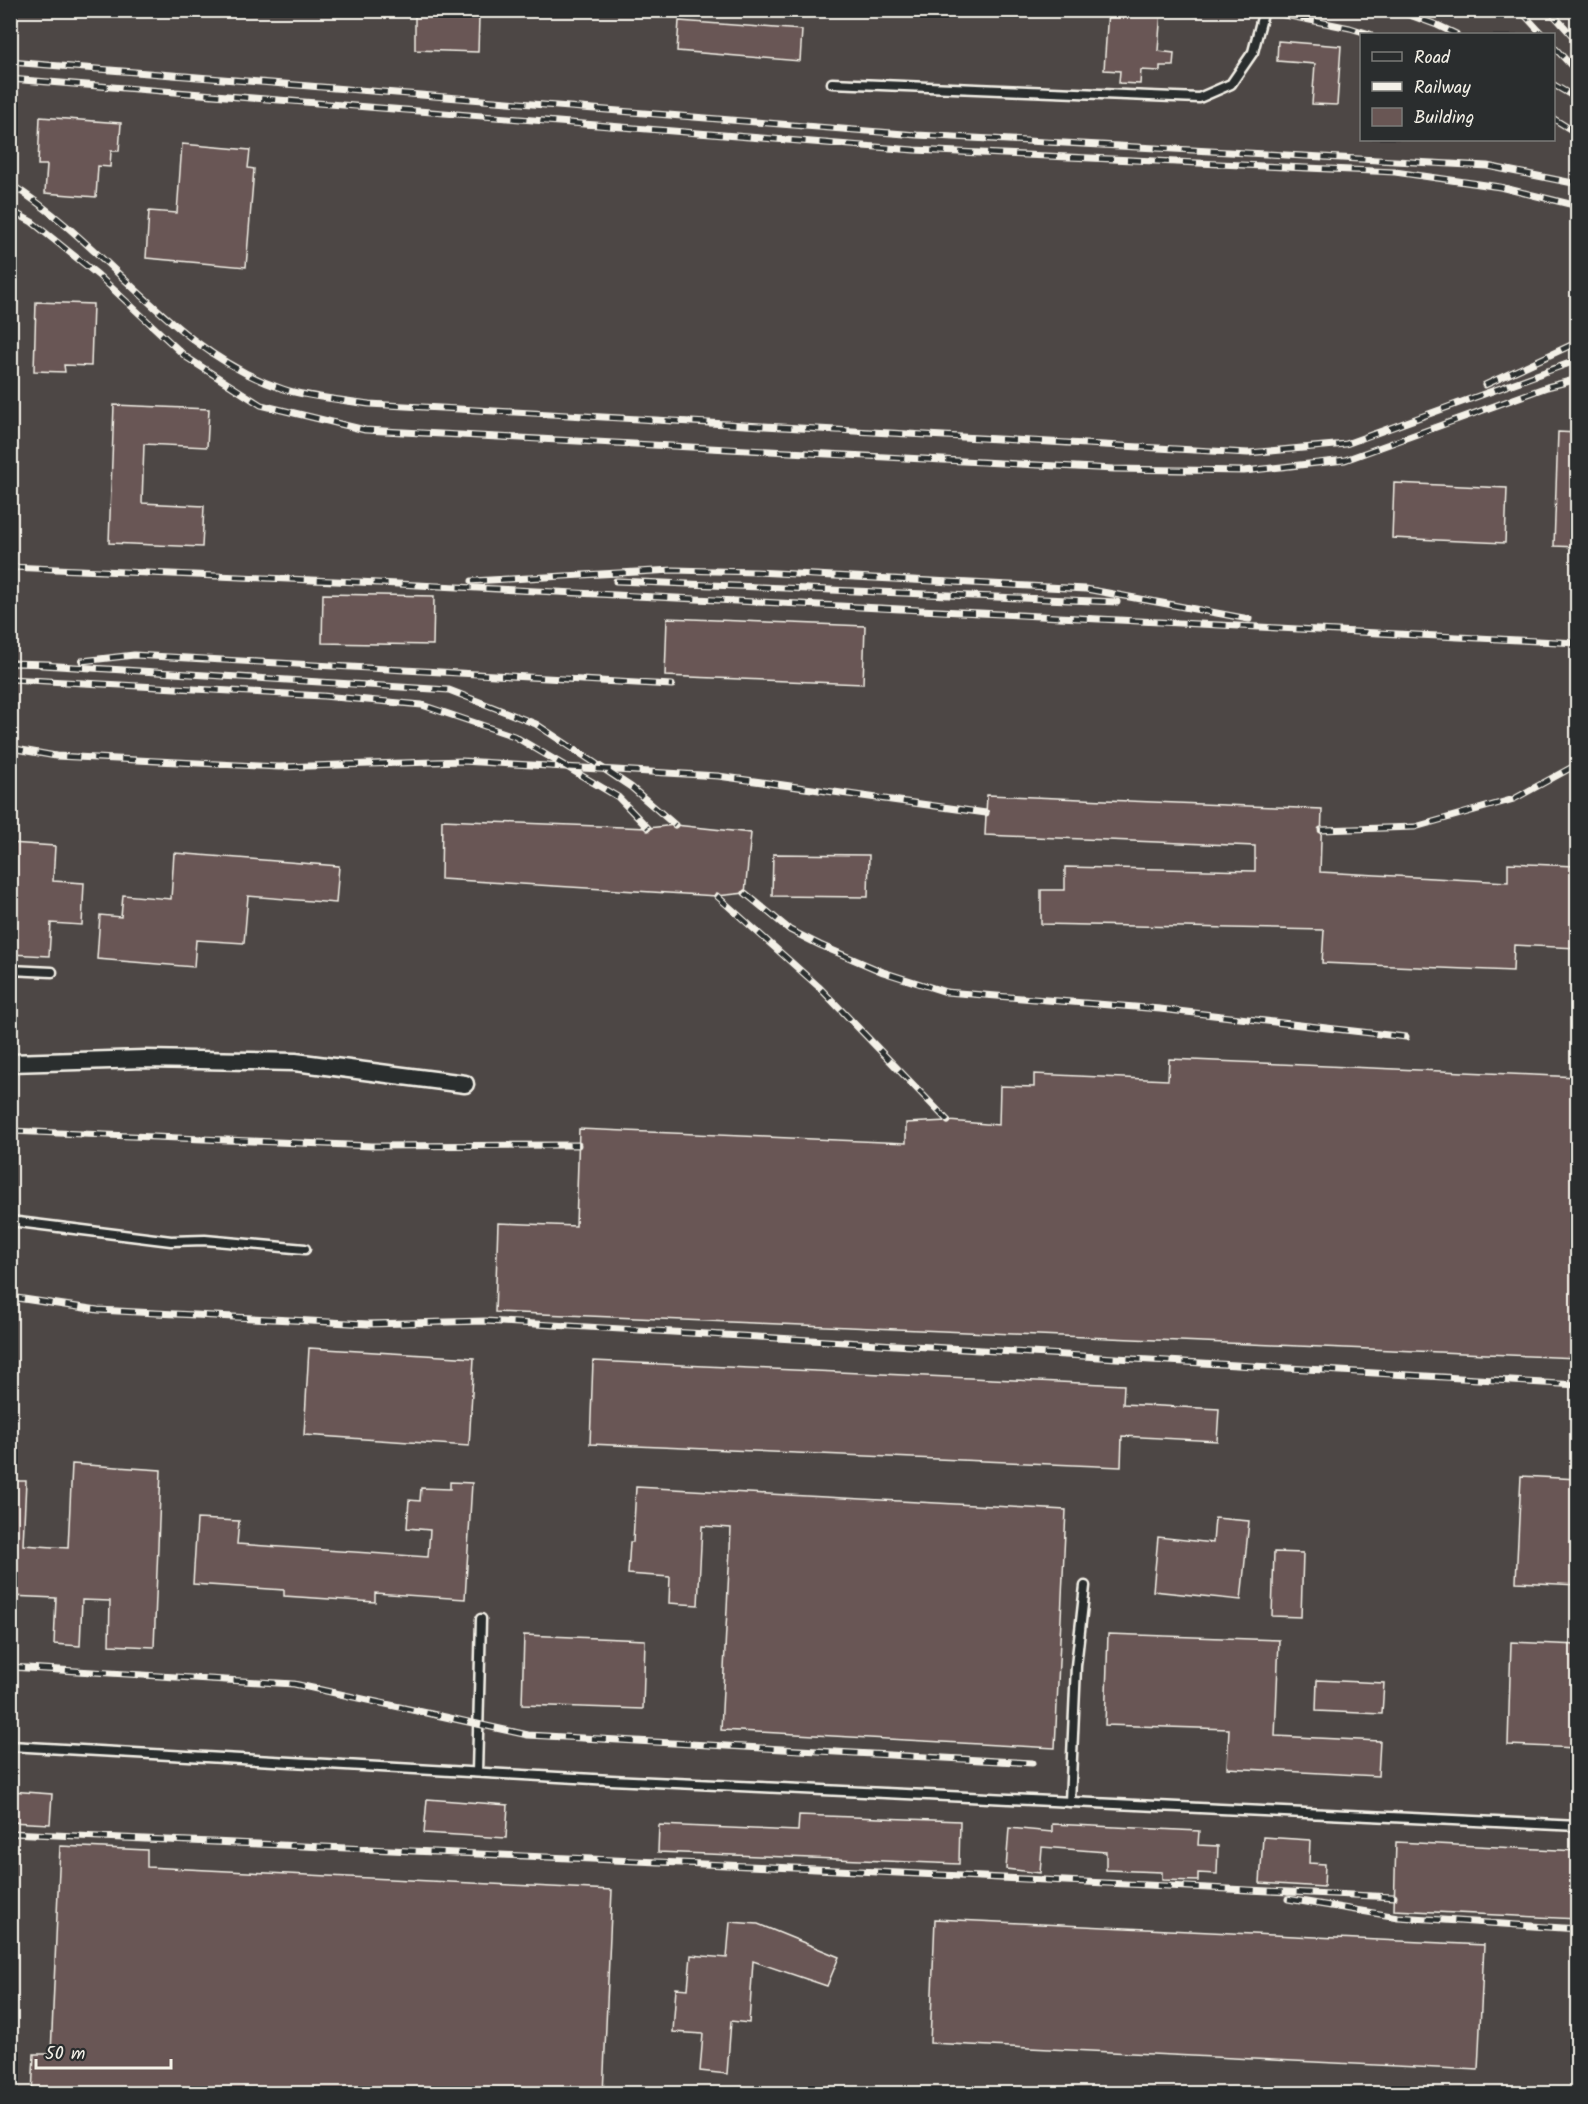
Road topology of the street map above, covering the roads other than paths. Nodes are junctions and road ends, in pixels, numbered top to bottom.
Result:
1 (1264, 10) edge
2 (832, 83) dead end
3 (10, 970) edge
4 (52, 972) dead end
5 (10, 1063) edge
6 (465, 1084) dead end
7 (10, 1221) edge
8 (305, 1249) dead end
9 (1085, 1586) dead end
10 (481, 1619) dead end
11 (10, 1746) edge
12 (477, 1773) junction
13 (1070, 1802) junction
14 (1578, 1826) edge

1 - 2 lane
3 - 4 lane
5 - 6 street
7 - 8 lane
9 - 13 lane
10 - 12 lane
11 - 12 lane
12 - 13 lane
13 - 14 lane

